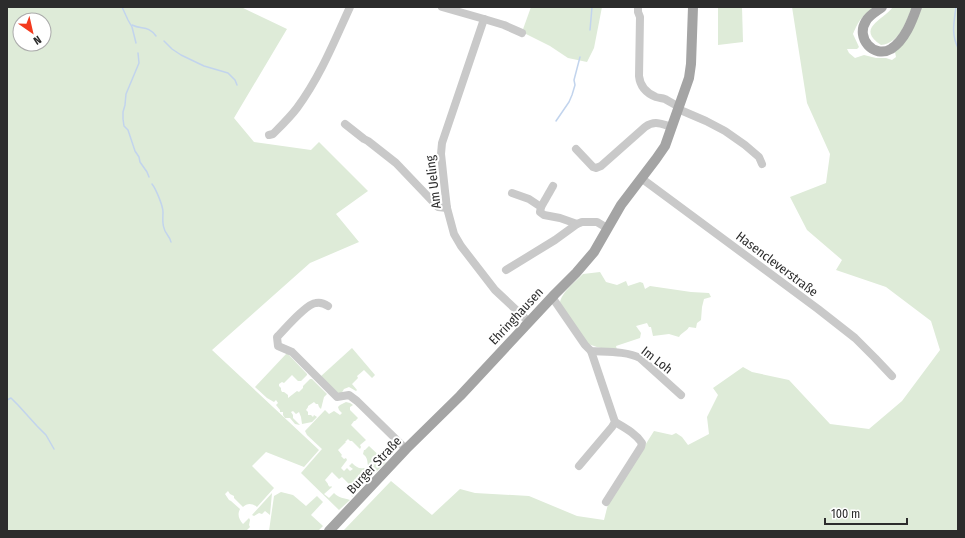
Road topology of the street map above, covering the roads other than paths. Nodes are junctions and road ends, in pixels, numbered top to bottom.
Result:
1 (350, 7) edge
2 (442, 7) edge
3 (638, 7) edge
4 (693, 7) edge
5 (882, 7) edge
6 (917, 7) edge
7 (484, 19) junction
8 (522, 33) dead end
9 (679, 108) junction
10 (345, 124) dead end
11 (672, 127) junction
12 (269, 135) dead end
13 (576, 149) dead end
14 (762, 164) dead end
15 (642, 178) junction
16 (553, 186) dead end
17 (512, 193) dead end
18 (541, 207) junction
19 (447, 208) junction
20 (577, 224) junction
21 (608, 228) junction
22 (506, 270) dead end
23 (552, 297) junction
24 (328, 306) dead end
25 (529, 322) junction
26 (590, 351) junction
27 (892, 376) dead end
28 (682, 395) dead end
29 (438, 418) joint
30 (615, 422) junction
31 (406, 449) junction
32 (578, 466) dead end
33 (606, 502) dead end
34 (329, 531) edge

1 - 12 street
2 - 7 street
3 - 9 street
4 - 9 main road, Ehringhausen
5 - 6 main road
7 - 8 street
7 - 19 street, Am Ueling
9 - 11 main road, Ehringhausen
9 - 14 street
10 - 19 street
11 - 13 street
11 - 15 main road, Ehringhausen
15 - 21 main road, Ehringhausen
15 - 27 street, Hasencleverstraße
16 - 18 street
17 - 18 street
18 - 20 street
19 - 25 street, Am Ueling
20 - 21 street
20 - 22 street
21 - 23 main road, Ehringhausen
23 - 25 main road, Ehringhausen
23 - 26 street
24 - 31 street
25 - 29 main road, Ehringhausen
26 - 28 street, Im Loh
26 - 30 street
29 - 31 main road, Burger Straße
30 - 32 street
30 - 33 street
31 - 34 main road, Burger Straße

